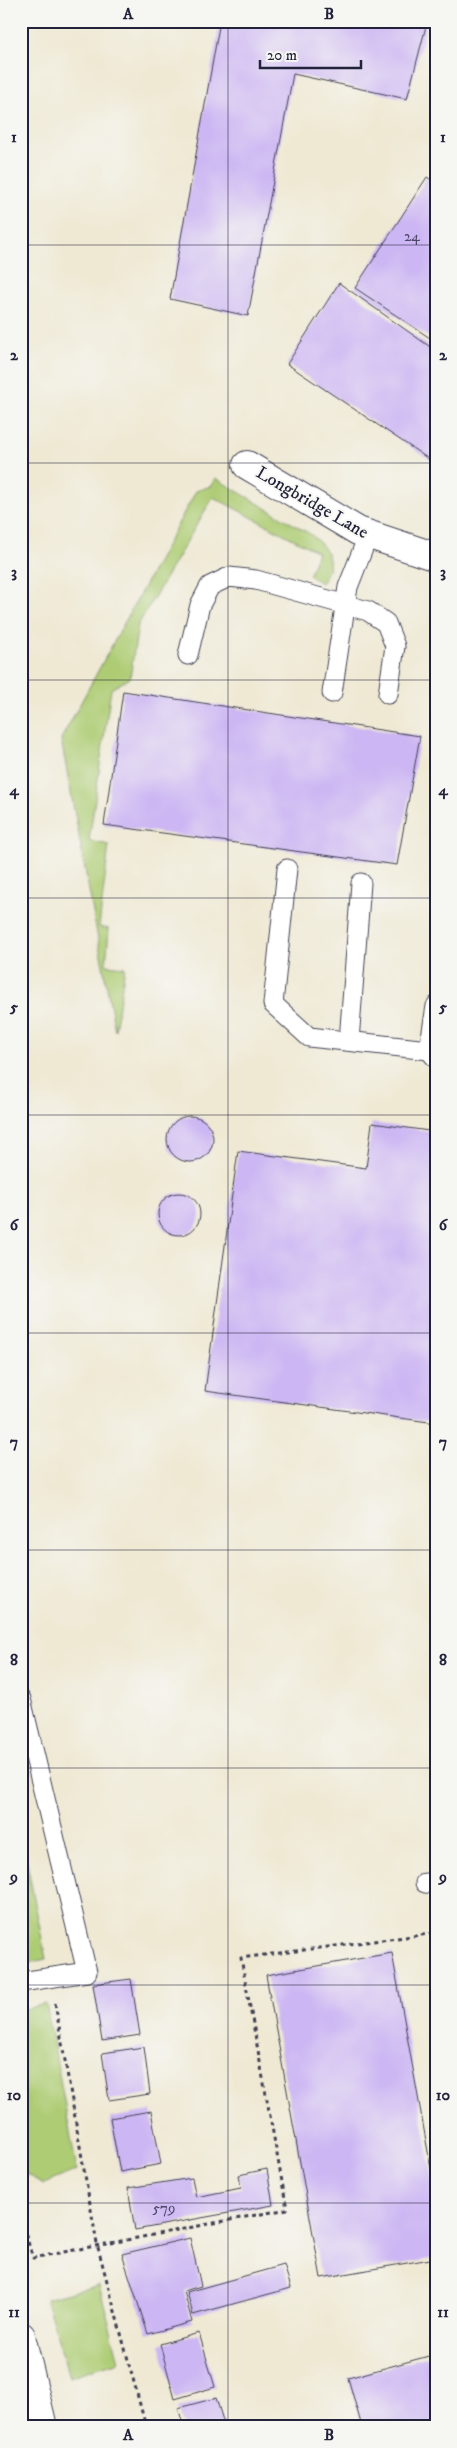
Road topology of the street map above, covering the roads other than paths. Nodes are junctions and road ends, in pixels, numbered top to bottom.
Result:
1 (247, 465) dead end
2 (368, 536) junction
3 (436, 557) edge
4 (345, 606) junction
5 (188, 655) dead end
6 (332, 693) dead end
7 (388, 694) dead end
8 (287, 869) dead end
9 (360, 883) dead end
10 (436, 1006) edge
11 (349, 1041) junction
12 (432, 1054) edge
13 (21, 1699) edge
14 (21, 1982) edge
15 (21, 2336) edge
16 (43, 2427) edge

1 - 2 street, Longbridge Lane
2 - 3 street, Longbridge Lane
2 - 4 lane
4 - 5 lane
4 - 6 lane
4 - 7 lane
8 - 11 lane
9 - 11 lane
10 - 12 lane
11 - 12 lane
13 - 14 lane
15 - 16 street

